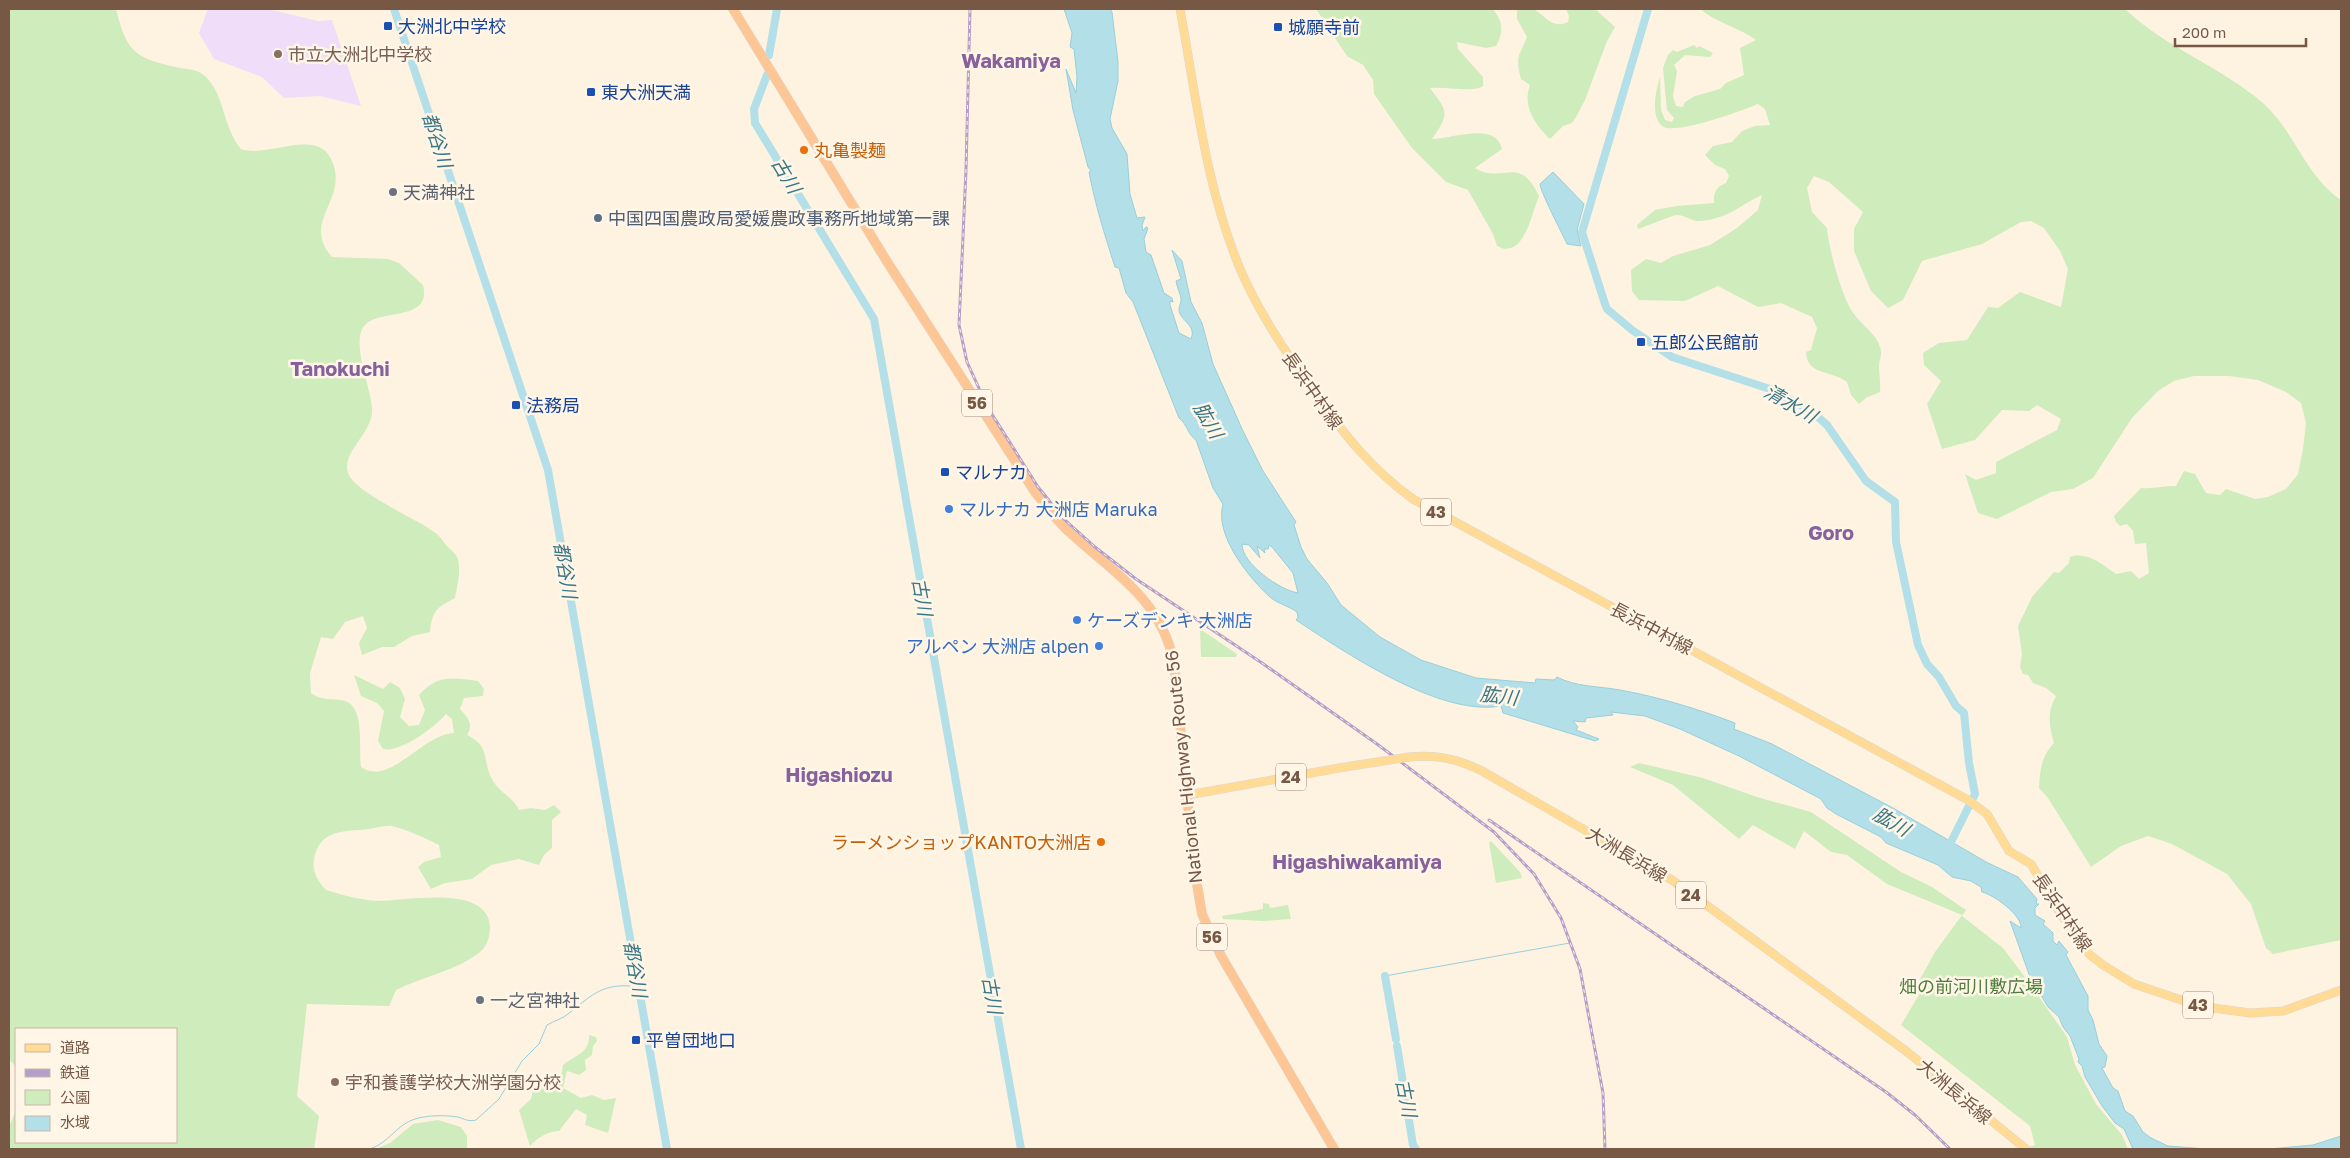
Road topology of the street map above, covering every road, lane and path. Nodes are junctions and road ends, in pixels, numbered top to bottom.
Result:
1 (733, 9) edge
2 (1180, 9) edge
3 (1188, 795) junction
4 (2341, 990) edge
5 (2023, 1147) edge
6 (1334, 1149) edge

1 - 3 highway, National Highway Route 56 / 56
2 - 4 main road, 長浜中村線 / 43
3 - 5 main road, 大洲長浜線 / 24, bridge
3 - 6 highway, National Highway Route 56 / 56

